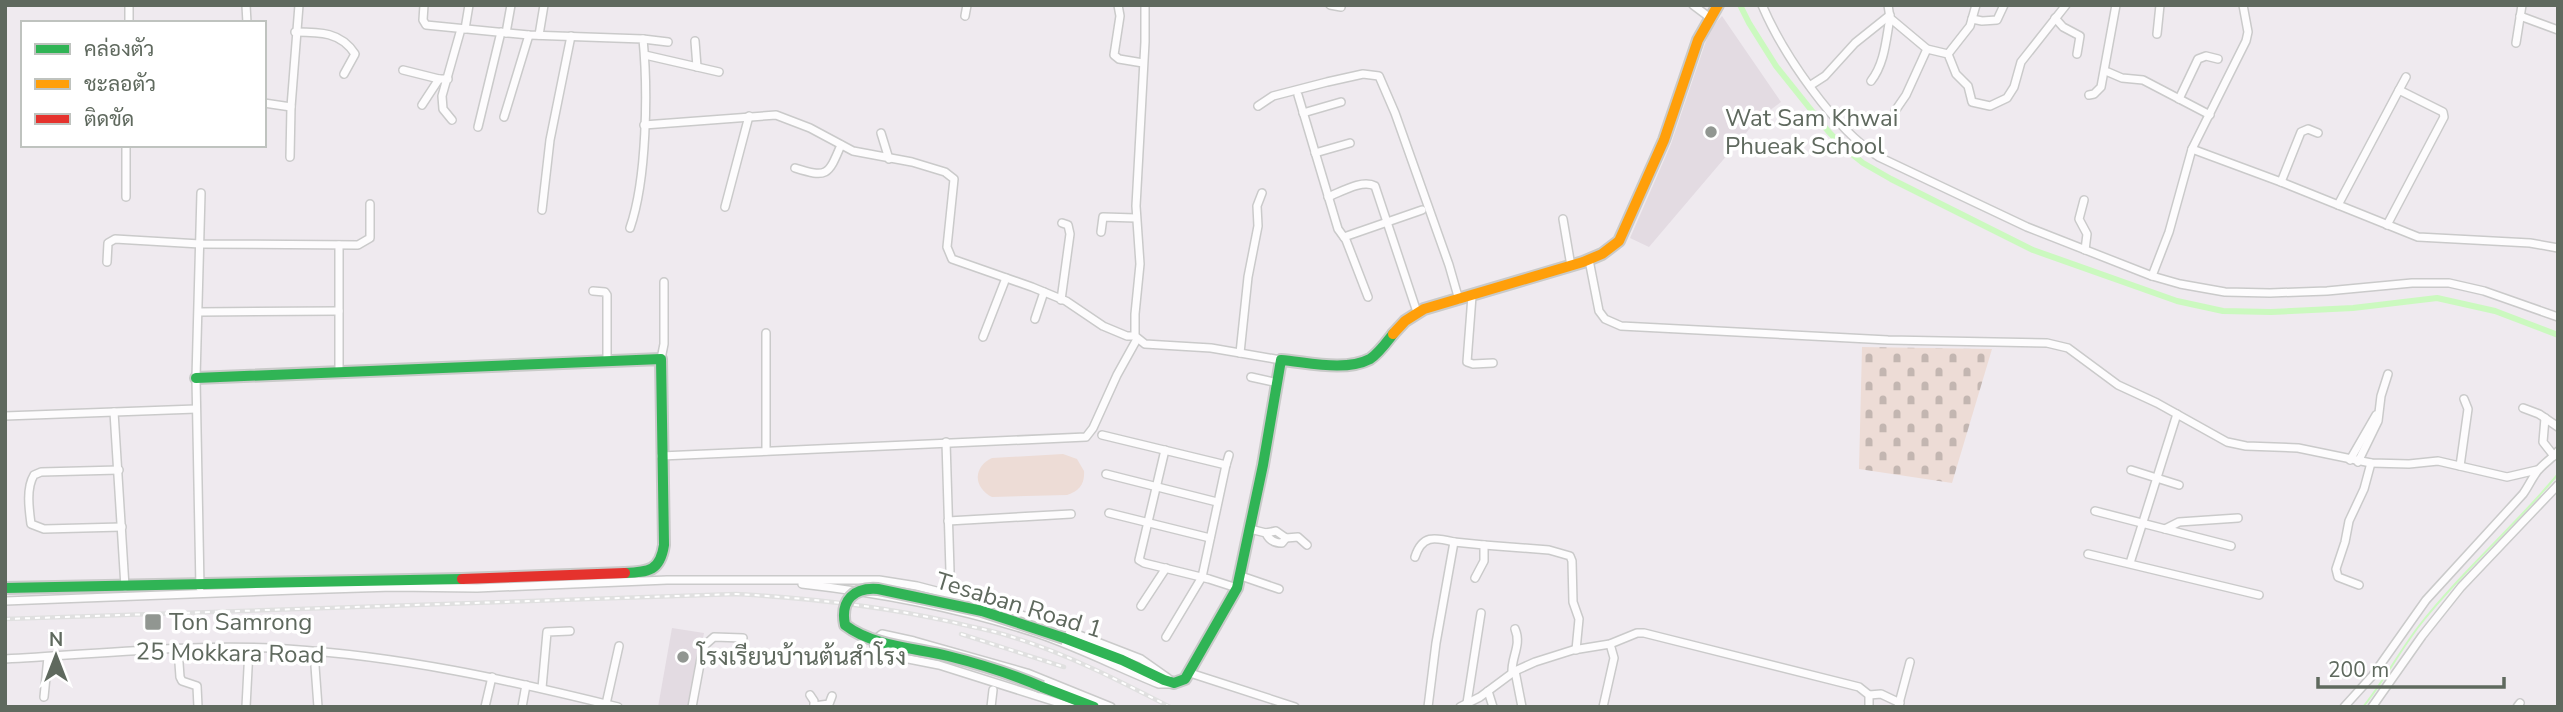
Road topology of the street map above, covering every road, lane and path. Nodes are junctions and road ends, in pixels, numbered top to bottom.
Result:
1 (299, 5) edge
2 (424, 5) edge
3 (469, 5) edge
4 (511, 5) edge
5 (544, 5) edge
6 (967, 5) edge
7 (1118, 5) edge
8 (1145, 5) edge
9 (1330, 5) edge
10 (1693, 5) edge
11 (1718, 5) edge
12 (1762, 5) edge
13 (1888, 5) edge
14 (1976, 5) edge
15 (2004, 5) edge
16 (2066, 5) edge
17 (2116, 5) edge
18 (2161, 5) edge
19 (2243, 5) edge
20 (2522, 5) edge
21 (1340, 7) edge
22 (965, 16) dead end
23 (2520, 16) junction
24 (1709, 17) junction
25 (1890, 17) junction
26 (2056, 18) junction
27 (1972, 19) junction
28 (463, 29) junction
29 (2558, 30) edge
30 (295, 32) junction
31 (503, 33) junction
32 (2157, 34) dead end
33 (529, 35) junction
34 (538, 35) junction
35 (571, 36) junction
36 (643, 39) junction
37 (695, 41) dead end
38 (668, 42) dead end
39 (2516, 43) dead end
40 (1927, 49) junction
41 (1948, 54) junction
42 (2077, 54) dead end
43 (645, 55) junction
44 (2218, 59) dead end
45 (1143, 63) junction
46 (696, 67) junction
47 (403, 70) dead end
48 (719, 72) dead end
49 (2108, 72) dead end
50 (344, 74) dead end
51 (2406, 77) dead end
52 (439, 79) junction
53 (448, 79) junction
54 (1871, 81) dead end
55 (1811, 85) junction
56 (2399, 90) junction
57 (2089, 94) dead end
58 (1298, 95) dead end
59 (2179, 99) junction
60 (1341, 102) dead end
61 (266, 103) edge
62 (422, 104) dead end
63 (1258, 106) dead end
64 (290, 107) junction
65 (1895, 111) dead end
66 (1303, 113) junction
67 (2210, 115) junction
68 (749, 116) junction
69 (504, 117) dead end
70 (452, 120) dead end
71 (644, 125) junction
72 (478, 127) dead end
73 (881, 133) dead end
74 (2318, 133) dead end
75 (1350, 143) dead end
76 (841, 145) junction
77 (127, 147) edge
78 (2192, 149) junction
79 (1315, 153) junction
80 (290, 158) dead end
81 (889, 159) junction
82 (795, 168) dead end
83 (2281, 182) junction
84 (201, 193) dead end
85 (1262, 193) dead end
86 (126, 197) dead end
87 (1328, 197) junction
88 (2084, 200) dead end
89 (370, 204) dead end
90 (2338, 205) junction
91 (725, 207) dead end
92 (1422, 210) dead end
93 (542, 211) dead end
94 (1136, 218) junction
95 (1563, 219) dead end
96 (1062, 223) dead end
97 (1388, 223) junction
98 (2387, 225) junction
99 (630, 228) dead end
100 (1101, 232) dead end
101 (1344, 237) junction
102 (200, 244) junction
103 (339, 245) junction
104 (2558, 248) edge
105 (2085, 250) junction
106 (1589, 260) junction
107 (107, 262) dead end
108 (1571, 266) junction
109 (2152, 276) junction
110 (1006, 278) junction
111 (664, 282) dead end
112 (593, 291) dead end
113 (1044, 292) junction
114 (1472, 296) junction
115 (1368, 298) dead end
116 (1061, 300) junction
117 (1459, 300) junction
118 (339, 311) junction
119 (199, 312) junction
120 (1417, 312) junction
121 (2558, 317) edge
122 (1035, 319) dead end
123 (766, 333) dead end
124 (983, 337) dead end
125 (1136, 338) junction
126 (1240, 353) junction
127 (661, 359) junction
128 (1282, 360) junction
129 (607, 361) junction
130 (1493, 363) dead end
131 (339, 372) junction
132 (2388, 374) dead end
133 (1251, 377) dead end
134 (196, 379) junction
135 (1278, 383) junction
136 (2464, 399) dead end
137 (2524, 408) dead end
138 (196, 410) junction
139 (114, 412) junction
140 (2177, 414) junction
141 (5, 416) edge
142 (2545, 418) junction
143 (2558, 427) edge
144 (1102, 435) dead end
145 (946, 442) junction
146 (1165, 450) junction
147 (766, 451) junction
148 (2556, 453) edge
149 (1229, 455) dead end
150 (661, 456) junction
151 (2354, 461) junction
152 (2371, 463) junction
153 (1226, 465) junction
154 (2460, 466) junction
155 (2131, 470) dead end
156 (2537, 470) junction
157 (119, 471) junction
158 (1106, 474) dead end
159 (2156, 478) junction
160 (2179, 485) dead end
161 (2558, 485) edge
162 (1156, 488) junction
163 (1217, 502) junction
164 (2095, 511) dead end
165 (1109, 513) dead end
166 (1071, 514) dead end
167 (2238, 518) dead end
168 (948, 521) junction
169 (1147, 522) junction
170 (2142, 523) junction
171 (122, 527) junction
172 (1251, 529) junction
173 (2165, 529) junction
174 (1210, 538) junction
175 (1454, 542) junction
176 (1307, 545) dead end
177 (1484, 545) junction
178 (2231, 546) dead end
179 (2088, 554) dead end
180 (1415, 557) dead end
181 (2130, 563) junction
182 (1166, 568) junction
183 (1241, 576) junction
184 (1202, 577) junction
185 (1475, 578) dead end
186 (773, 581) junction
187 (2359, 585) dead end
188 (125, 587) junction
189 (5, 588) edge
190 (1237, 588) junction
191 (1279, 589) dead end
192 (200, 590) junction
193 (945, 593) junction
194 (2259, 595) dead end
195 (5, 601) edge
196 (1142, 606) dead end
197 (1481, 613) dead end
198 (1515, 629) dead end
199 (570, 631) dead end
200 (1167, 637) dead end
201 (743, 638) dead end
202 (1611, 644) junction
203 (619, 646) dead end
204 (178, 649) junction
205 (248, 649) junction
206 (1576, 650) junction
207 (314, 652) junction
208 (48, 657) junction
209 (6, 662) edge
210 (1910, 662) dead end
211 (1190, 673) junction
212 (1514, 673) junction
213 (492, 677) junction
214 (1174, 683) junction
215 (526, 685) junction
216 (542, 688) junction
217 (993, 690) dead end
218 (1488, 691) junction
219 (810, 695) dead end
220 (1869, 695) junction
221 (832, 696) dead end
222 (44, 697) dead end
223 (606, 704) junction
224 (1464, 705) edge
225 (1899, 705) edge
226 (814, 706) edge
227 (198, 707) edge
228 (246, 707) edge
229 (318, 707) edge
230 (485, 707) edge
231 (522, 707) edge
232 (618, 707) edge
233 (692, 707) edge
234 (991, 707) edge
235 (1072, 707) edge
236 (1094, 707) edge
237 (1111, 707) edge
238 (1294, 707) edge
239 (1428, 707) edge
240 (1493, 707) edge
241 (1522, 707) edge
242 (1603, 707) edge
243 (1869, 707) edge
244 (2344, 707) edge
245 (2372, 707) edge

1 - 30 street
2 - 28 street
3 - 28 street
4 - 31 street
5 - 34 street
6 - 22 street
7 - 45 street
8 - 45 street
9 - 21 street
10 - 24 street
11 - 24 street
12 - 55 street
13 - 25 street
14 - 27 street
15 - 27 street
16 - 26 street
17 - 57 street
18 - 32 street
19 - 67 street
20 - 23 street
23 - 29 street
23 - 39 street
24 - 106 street
25 - 40 street
25 - 54 street
25 - 55 street
26 - 41 street
26 - 42 street
27 - 41 street
28 - 31 street
28 - 53 street
30 - 50 street
30 - 64 street
31 - 33 street
31 - 72 street
33 - 34 street
33 - 69 street
34 - 35 street
35 - 36 street
35 - 93 street
36 - 38 street
36 - 43 street
37 - 46 street
40 - 41 street
40 - 65 street
43 - 46 street
43 - 71 street
44 - 59 street
45 - 94 street
46 - 48 street
47 - 52 street
49 - 59 street
51 - 56 street
52 - 53 street
52 - 62 street
53 - 70 street
55 - 105 street
56 - 90 street
56 - 98 street
58 - 66 street
59 - 67 street
60 - 66 street
61 - 64 street
63 - 117 street
64 - 80 street
66 - 79 street
67 - 78 street
68 - 71 street
68 - 76 street
68 - 91 street
71 - 99 street
73 - 81 street
74 - 83 street
75 - 79 street
76 - 81 street
76 - 82 street
77 - 86 street
78 - 83 street
78 - 109 street
79 - 87 street
81 - 110 street
83 - 90 street
84 - 102 street
85 - 126 street
87 - 97 street
87 - 101 street
88 - 105 street
89 - 103 street
90 - 98 street
92 - 97 street
94 - 100 street
94 - 125 street
95 - 108 street
96 - 116 street
97 - 101 street
97 - 120 street
98 - 104 street
101 - 115 street
102 - 103 street
102 - 107 street
102 - 119 street
103 - 118 street
105 - 109 street
106 - 108 street
106 - 140 street
108 - 114 street
109 - 121 street
110 - 113 street
110 - 124 street
111 - 127 street
112 - 129 street
113 - 116 street
113 - 122 street
114 - 117 street
114 - 130 street
116 - 125 street
117 - 120 street
118 - 119 street
118 - 131 street
119 - 134 street
120 - 128 street
123 - 147 street
125 - 126 street
125 - 145 street
126 - 128 street
127 - 129 street
127 - 150 street
128 - 135 street
129 - 131 street
131 - 134 street
132 - 151 street
133 - 135 street
134 - 138 street
135 - 172 street
136 - 154 street
137 - 142 street
138 - 139 street
138 - 192 street
139 - 141 street
139 - 157 street
140 - 151 street
140 - 159 street
142 - 143 street
142 - 148 street
144 - 146 street
145 - 147 street
145 - 168 street
146 - 153 street
146 - 162 street
147 - 150 street
148 - 156 street
149 - 153 street
150 - 192 street
151 - 152 street
152 - 154 street
152 - 187 street
153 - 163 street
154 - 156 street
155 - 159 street
156 - 244 street
157 - 171 street
157 - 171 street
158 - 162 street
159 - 160 street
159 - 170 street
161 - 245 street
162 - 163 street
162 - 169 street
163 - 174 street
164 - 170 street
165 - 169 street
166 - 168 street
167 - 173 street
168 - 193 street
169 - 174 street
169 - 182 street
170 - 173 street
170 - 181 street
171 - 188 street
172 - 176 street
172 - 183 street
173 - 178 street
174 - 184 street
175 - 177 street
175 - 180 street
175 - 239 street
177 - 185 street
177 - 206 street
179 - 181 street
181 - 194 street
182 - 184 street
182 - 196 street
183 - 190 street
183 - 191 street
184 - 190 street
184 - 200 street
186 - 192 street
186 - 193 street
186 - 214 street
188 - 189 street
188 - 192 street
190 - 211 street
192 - 195 street
193 - 214 street
197 - 224 street
198 - 212 street
199 - 216 street
201 - 233 street
202 - 206 street
202 - 220 street
202 - 242 street
203 - 223 street
204 - 205 street, 25 Mokkara Road
204 - 208 street, 25 Mokkara Road
204 - 227 street
205 - 207 street, 25 Mokkara Road
205 - 228 street
206 - 212 street
207 - 213 street, 25 Mokkara Road
207 - 229 street
208 - 209 street, 25 Mokkara Road
208 - 222 street
210 - 225 street
211 - 214 street
211 - 238 street
212 - 218 street
212 - 241 street
213 - 215 street, 25 Mokkara Road
213 - 230 street
214 - 236 street, Tesaban Road 1, bridge
215 - 216 street, 25 Mokkara Road
215 - 231 street
216 - 223 street, 25 Mokkara Road
217 - 234 street
218 - 224 street
218 - 240 street
219 - 226 street
220 - 225 street
220 - 243 street
221 - 226 street
223 - 232 street, 25 Mokkara Road
235 - 237 street

